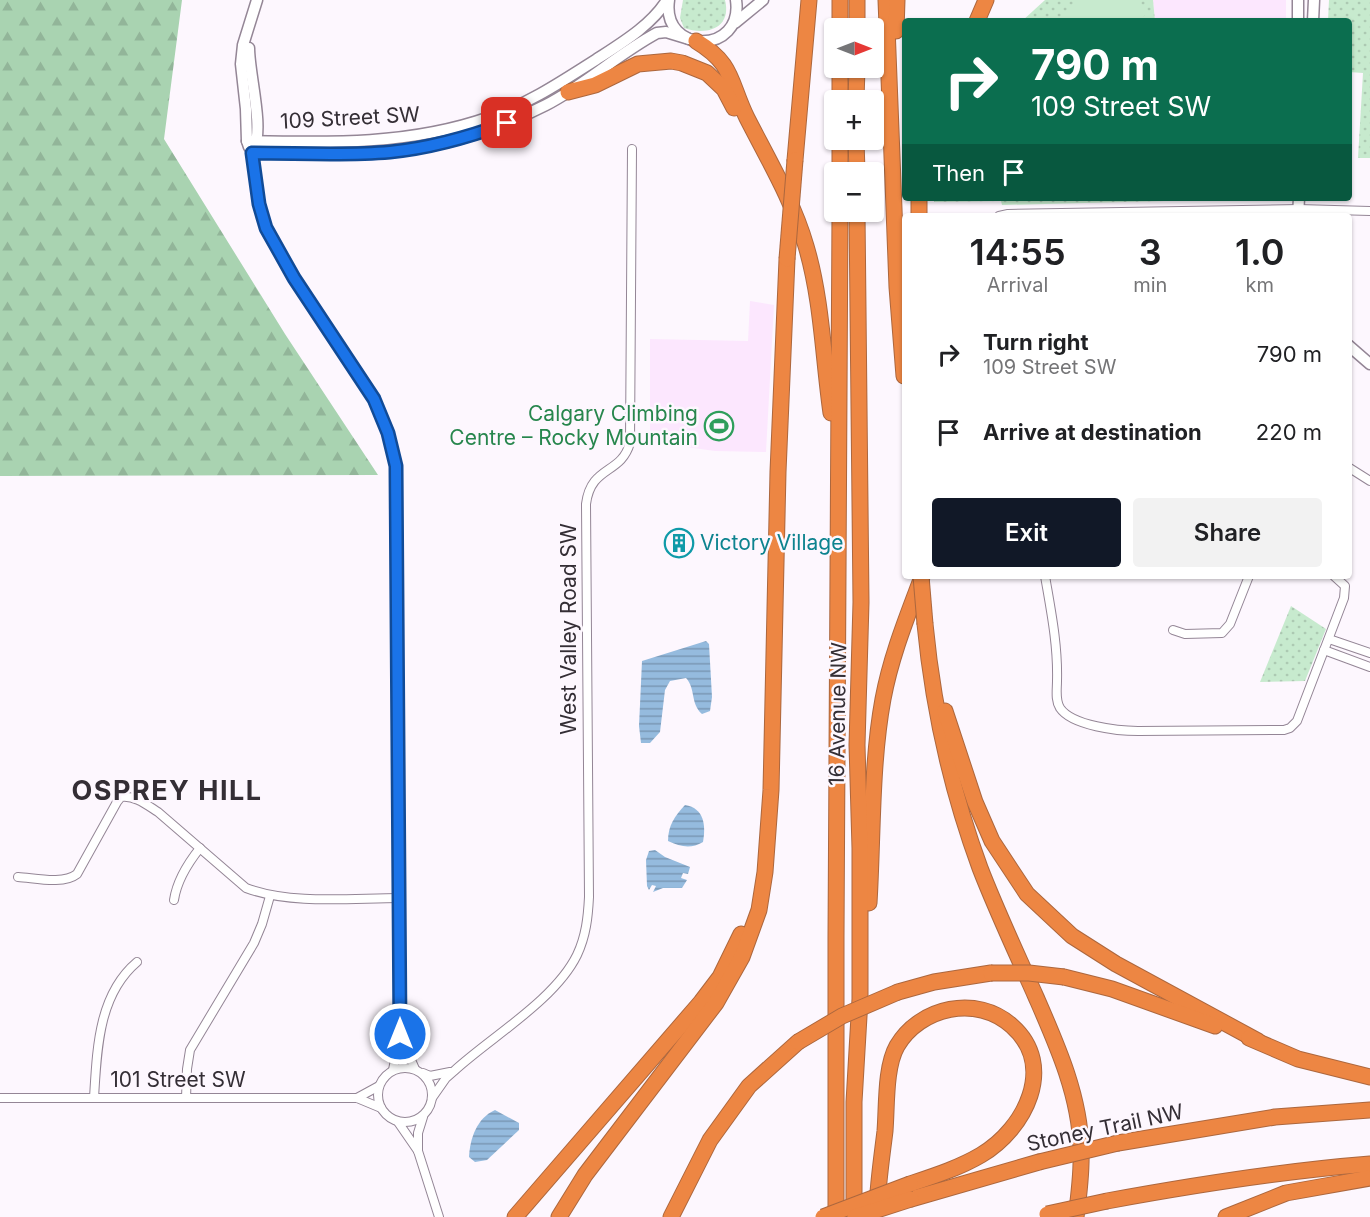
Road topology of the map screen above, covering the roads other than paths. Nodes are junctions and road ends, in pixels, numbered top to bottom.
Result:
1 (257, 0) edge
2 (668, 0) edge
3 (736, 0) edge
4 (762, 0) edge
5 (986, 0) edge
6 (1298, 0) edge
7 (1314, 0) edge
8 (891, 1) edge
9 (804, 7) edge
10 (978, 18) edge
11 (1298, 18) edge
12 (1313, 18) edge
13 (732, 25) junction
14 (692, 40) junction
15 (568, 92) junction
16 (252, 141) junction
17 (761, 144) junction
18 (632, 149) dead end
19 (252, 153) junction
20 (1299, 208) edge
21 (1370, 211) edge
22 (1196, 213) edge
23 (840, 222) edge
24 (858, 222) edge
25 (902, 350) edge
26 (1352, 350) edge
27 (1370, 364) edge
28 (838, 466) junction
29 (1352, 470) edge
30 (1370, 481) edge
31 (921, 579) edge
32 (922, 579) edge
33 (1045, 579) edge
34 (1248, 579) edge
35 (1337, 579) edge
36 (925, 624) junction
37 (1173, 630) dead end
38 (1329, 639) junction
39 (1324, 651) junction
40 (1370, 653) edge
41 (1370, 667) edge
42 (200, 848) junction
43 (765, 872) junction
44 (18, 877) dead end
45 (270, 896) junction
46 (400, 898) junction
47 (174, 900) dead end
48 (860, 956) junction
49 (137, 962) dead end
50 (400, 1034) junction
51 (1258, 1041) junction
52 (393, 1070) junction
53 (417, 1070) junction
54 (454, 1071) junction
55 (1370, 1077) edge
56 (379, 1086) junction
57 (0, 1098) edge
58 (94, 1098) junction
59 (186, 1098) junction
60 (357, 1098) junction
61 (432, 1098) junction
62 (381, 1108) junction
63 (1370, 1110) edge
64 (424, 1115) junction
65 (398, 1122) junction
66 (418, 1151) junction
67 (1370, 1164) edge
68 (1370, 1178) edge
69 (910, 1192) junction
70 (1042, 1215) edge
71 (439, 1217) edge
72 (515, 1217) edge
73 (559, 1217) edge
74 (671, 1217) edge
75 (823, 1217) edge
76 (836, 1217) edge
77 (855, 1217) edge
78 (877, 1217) edge
79 (1076, 1217) edge
80 (1226, 1217) edge

1 - 16 street
2 - 14 street
2 - 16 street, 109 Street SW
3 - 13 street
4 - 13 street
5 - 10 highway
6 - 11 street
7 - 12 street
8 - 25 highway
9 - 43 highway, bridge
13 - 14 street
14 - 15 street, 109 Street SW
14 - 17 highway
15 - 17 highway
15 - 19 street, 109 Street SW
16 - 19 street
17 - 28 highway
18 - 54 street, West Valley Road SW
19 - 46 street
20 - 21 street
20 - 22 street
23 - 28 highway, 16 Avenue NW
24 - 48 highway, 16 Avenue NW
26 - 27 street
28 - 76 highway, 16 Avenue NW
29 - 30 street
31 - 48 highway
32 - 36 highway, bridge
33 - 39 street
34 - 37 street
35 - 38 street
36 - 51 highway
36 - 79 highway
38 - 39 street
38 - 40 street
39 - 41 street
42 - 44 street
42 - 45 street
42 - 47 street
43 - 72 highway
43 - 73 highway
45 - 46 street
45 - 59 street
46 - 50 street
48 - 77 highway, 16 Avenue NW
49 - 58 street
50 - 52 street
50 - 53 street
51 - 55 highway
51 - 74 highway, bridge
52 - 53 street
52 - 56 street
53 - 54 street
53 - 61 street
54 - 61 street, West Valley Road SW
56 - 60 street, 101 Street SW
56 - 62 street
57 - 58 street, 101 Street SW
58 - 59 street, 101 Street SW
59 - 60 street, 101 Street SW
60 - 62 street, 101 Street SW
61 - 64 street
62 - 65 street
63 - 69 highway, Stoney Trail NW, bridge
64 - 65 street
64 - 66 street
65 - 66 street
66 - 71 street
67 - 70 highway, bridge
68 - 80 highway
69 - 75 highway, bridge
69 - 77 highway, Stoney Trail NW, bridge
69 - 78 highway

